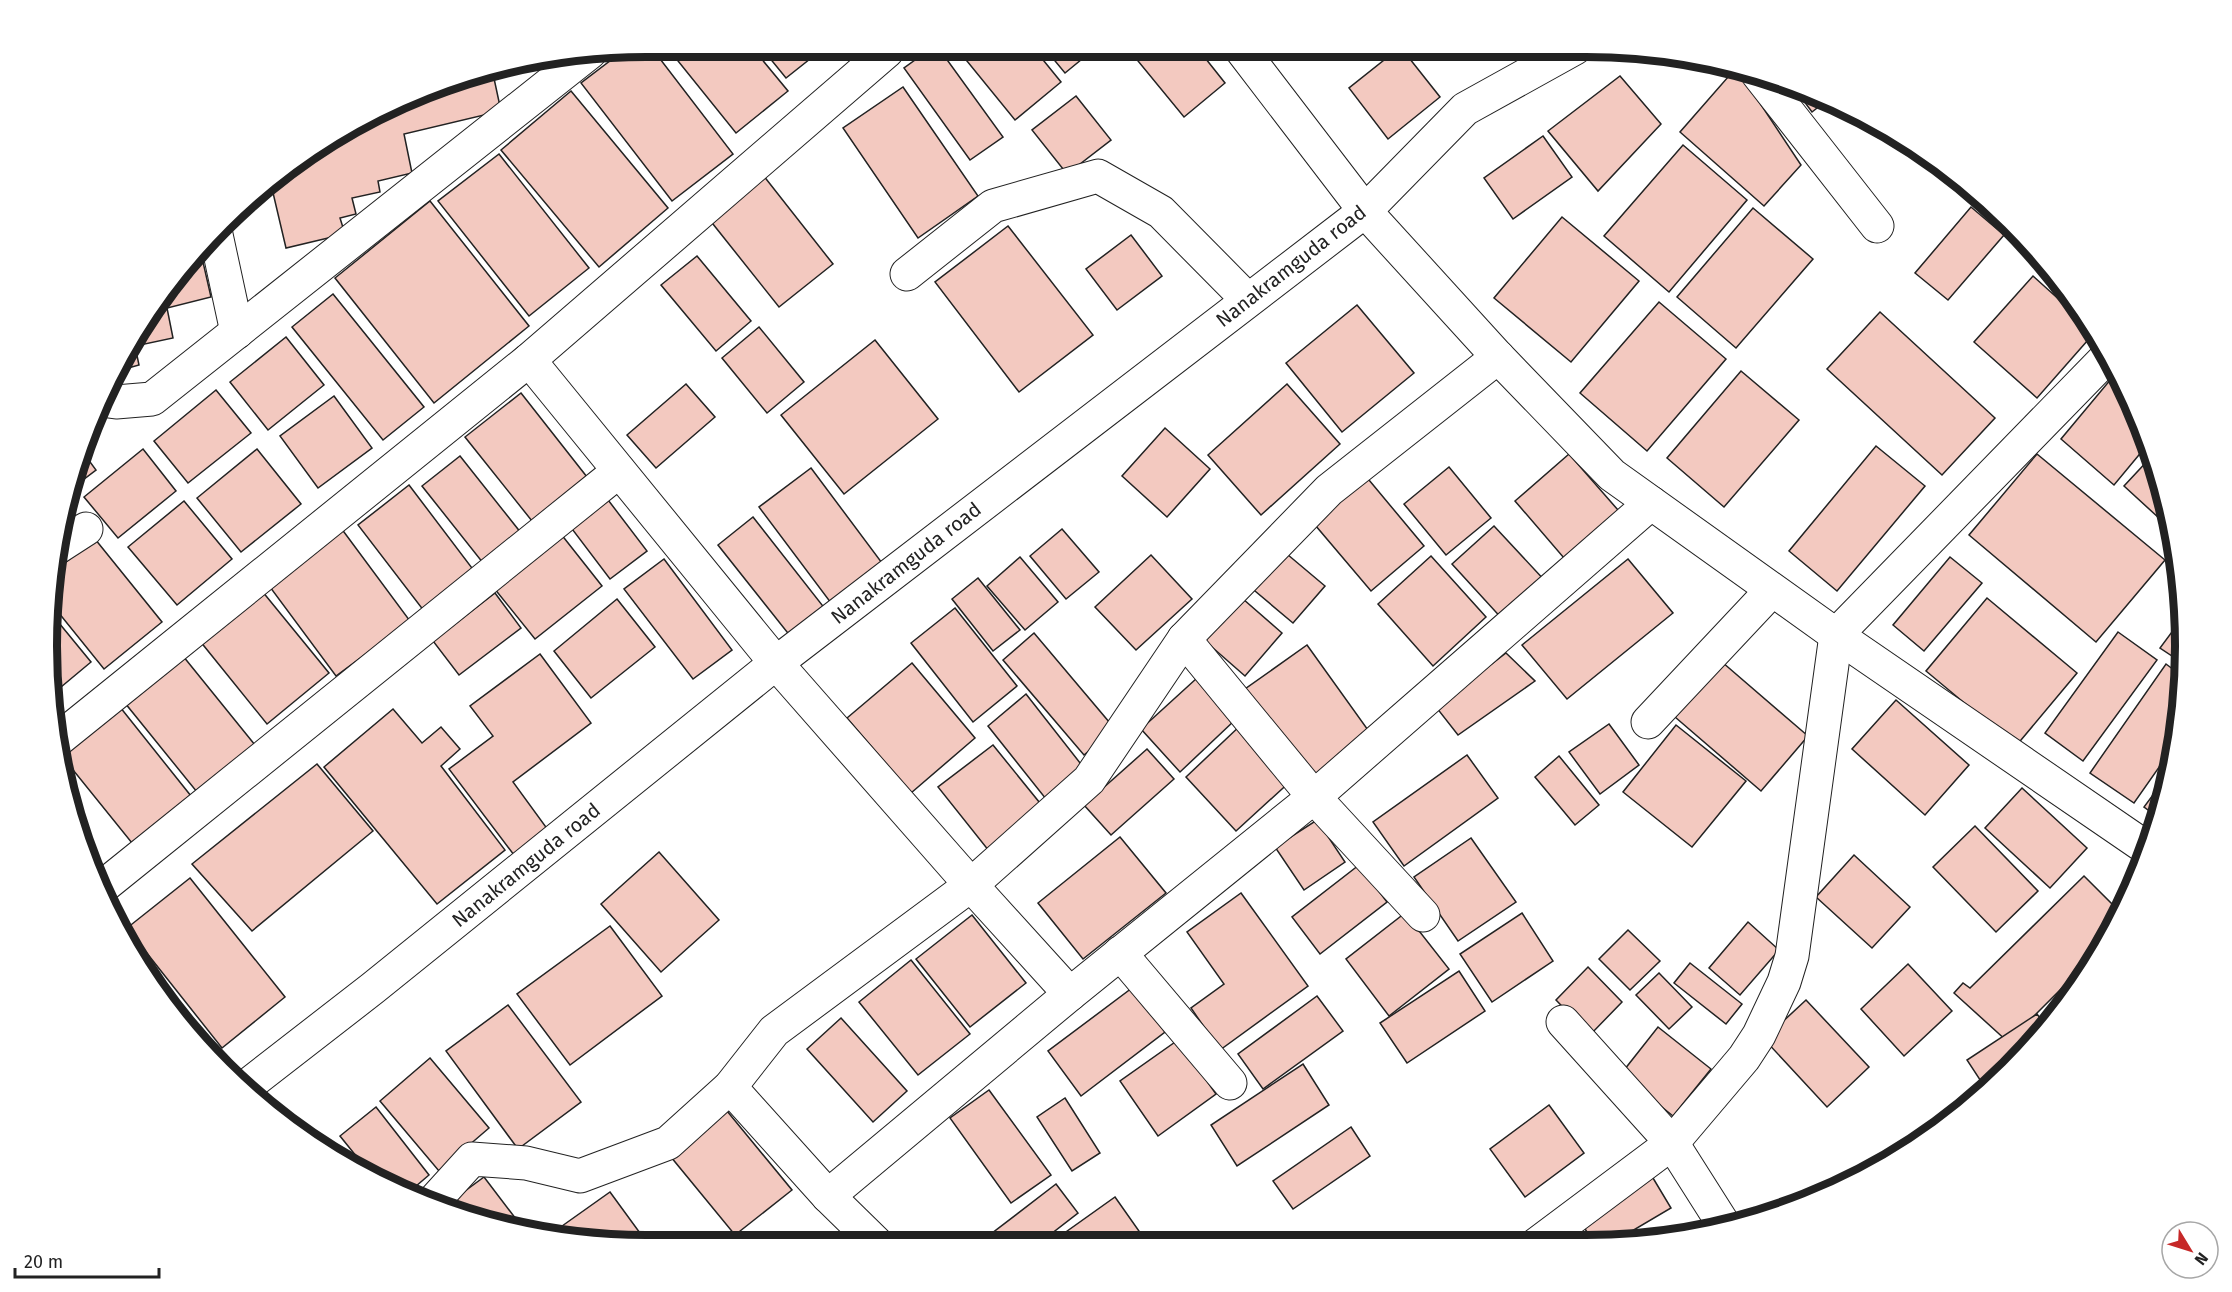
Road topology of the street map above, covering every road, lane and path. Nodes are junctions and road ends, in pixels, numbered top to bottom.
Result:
1 (880, 57) edge
2 (1247, 57) edge
3 (1559, 57) edge
4 (579, 61) edge
5 (1767, 86) edge
6 (1365, 211) junction
7 (1877, 226) dead end
8 (218, 243) edge
9 (907, 274) dead end
10 (1248, 300) junction
11 (237, 332) junction
12 (1498, 357) junction
13 (529, 360) junction
14 (2102, 362) edge
15 (111, 401) edge
16 (619, 471) junction
17 (1651, 503) junction
18 (86, 529) dead end
19 (66, 542) edge
20 (1772, 590) junction
21 (1836, 635) junction
22 (1184, 639) junction
23 (776, 663) junction
24 (1648, 722) dead end
25 (64, 735) edge
26 (1314, 797) junction
27 (2141, 844) edge
28 (107, 883) edge
29 (971, 885) junction
30 (1423, 915) dead end
31 (1120, 953) junction
32 (1070, 994) junction
33 (1563, 1022) dead end
34 (251, 1083) edge
35 (1230, 1083) dead end
36 (730, 1087) junction
37 (1672, 1143) junction
38 (828, 1196) junction
39 (438, 1197) edge
40 (1720, 1219) edge
41 (868, 1235) edge
42 (1549, 1235) edge

1 - 13 street
2 - 6 street
3 - 6 street, Nanakramguda road
4 - 11 street
5 - 7 street
6 - 10 street, Nanakramguda road
6 - 12 street
8 - 11 street
9 - 10 street
10 - 23 street, Nanakramguda road
11 - 15 street
12 - 17 street
12 - 22 street
13 - 16 street
13 - 25 street
14 - 21 street
16 - 23 street
16 - 28 street
17 - 20 street
17 - 26 street
18 - 19 street
20 - 21 street
20 - 24 street
21 - 27 street
21 - 37 street
22 - 26 street
22 - 29 street
23 - 29 street
23 - 34 street, Nanakramguda road
26 - 30 street
26 - 31 street
29 - 32 street
29 - 36 street
31 - 32 street
31 - 35 street
32 - 38 street
33 - 37 street
36 - 38 street
36 - 39 street
37 - 40 street
37 - 42 street
38 - 41 street

